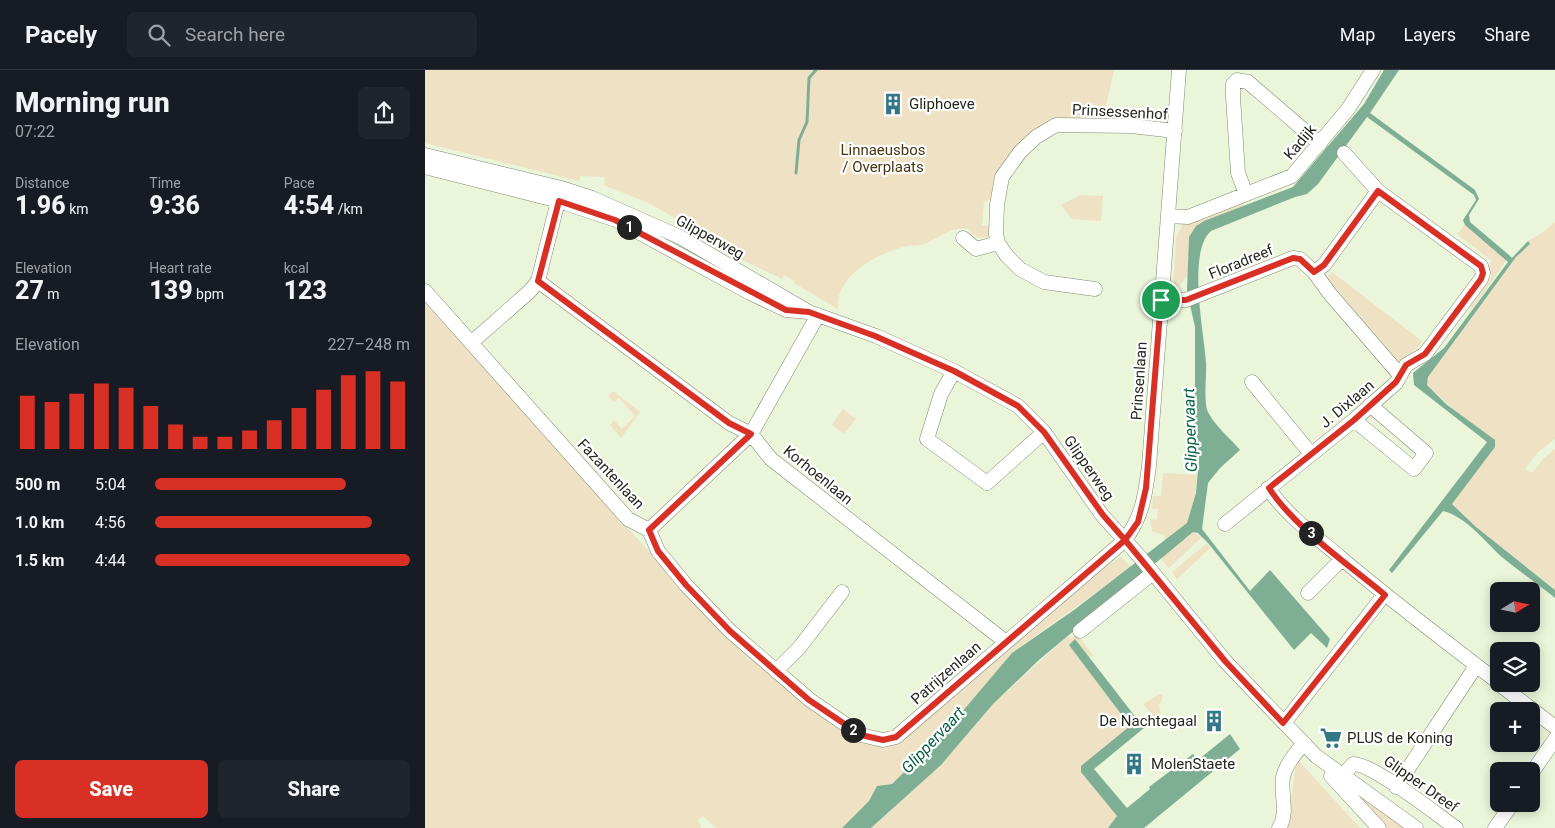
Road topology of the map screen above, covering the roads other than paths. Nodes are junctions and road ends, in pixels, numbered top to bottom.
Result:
1 (1179, 70) edge
2 (1373, 70) edge
3 (1175, 131) junction
4 (1320, 144) junction
5 (1344, 153) dead end
6 (425, 155) edge
7 (425, 167) edge
8 (1378, 191) junction
9 (560, 194) junction
10 (1245, 194) junction
11 (1168, 216) junction
12 (963, 238) dead end
13 (998, 243) junction
14 (1314, 272) junction
15 (538, 281) junction
16 (1095, 289) dead end
17 (425, 291) edge
18 (1161, 300) junction
19 (813, 314) junction
20 (471, 343) junction
21 (954, 371) junction
22 (1400, 375) junction
23 (1252, 382) dead end
24 (1370, 405) junction
25 (1354, 420) junction
26 (1044, 432) junction
27 (751, 434) junction
28 (1311, 454) junction
29 (1269, 488) junction
30 (1225, 524) dead end
31 (649, 530) junction
32 (1125, 540) junction
33 (1342, 559) junction
34 (1153, 573) junction
35 (842, 592) dead end
36 (1308, 593) dead end
37 (1385, 595) junction
38 (1080, 631) dead end
39 (1005, 642) junction
40 (1477, 666) junction
41 (776, 671) junction
42 (1490, 677) edge
43 (1510, 692) edge
44 (1283, 723) junction
45 (1555, 726) edge
46 (1555, 739) edge
47 (1304, 743) junction
48 (1539, 762) edge
49 (1340, 778) junction
50 (1397, 787) junction
51 (1506, 812) edge
52 (1279, 828) edge
53 (1379, 828) edge
54 (1416, 828) edge
55 (1456, 828) edge
56 (1495, 828) edge

1 - 3 street, Prinsenlaan
2 - 4 street, Kadijk
3 - 11 street, Prinsenlaan
3 - 13 street, Prinsessenhof
4 - 10 street, Kadijk
4 - 10 street
5 - 8 street
6 - 9 street, Glipperweg
7 - 9 street, Glipperweg
8 - 14 street
8 - 22 street, J. Dixlaan
9 - 15 street
9 - 19 street, Glipperweg
10 - 11 street, Kadijk
11 - 18 street, Prinsenlaan
12 - 13 street
13 - 16 street
14 - 18 street, Floradreef
14 - 22 street, Floradreef
15 - 20 street
15 - 27 street, Korhoenlaan
17 - 20 street, Fazantenlaan
18 - 32 street, Prinsenlaan
19 - 21 street, Glipperweg
19 - 27 street
20 - 31 street, Fazantenlaan
21 - 26 street, Glipperweg
21 - 26 street
22 - 24 street, J. Dixlaan
23 - 28 street
24 - 25 street, J. Dixlaan
24 - 25 street
25 - 28 street, J. Dixlaan
26 - 32 street, Glipperweg
27 - 31 street
27 - 39 street, Korhoenlaan
28 - 29 street, J. Dixlaan
29 - 30 street, J. Dixlaan
29 - 33 street
31 - 41 street, Fazantenlaan
32 - 34 street, Glipperweg
32 - 39 street, Patrijzenlaan
33 - 36 street
33 - 37 street
34 - 38 street
34 - 44 street, Glipperweg
35 - 41 street
37 - 40 street
37 - 44 street
39 - 41 street, Patrijzenlaan
40 - 42 street
40 - 50 street
43 - 45 street
44 - 47 street
46 - 48 street
47 - 49 street
47 - 52 street
49 - 50 street, Glipper Dreef
49 - 53 street
49 - 54 street
50 - 55 street, Glipper Dreef
51 - 56 street

